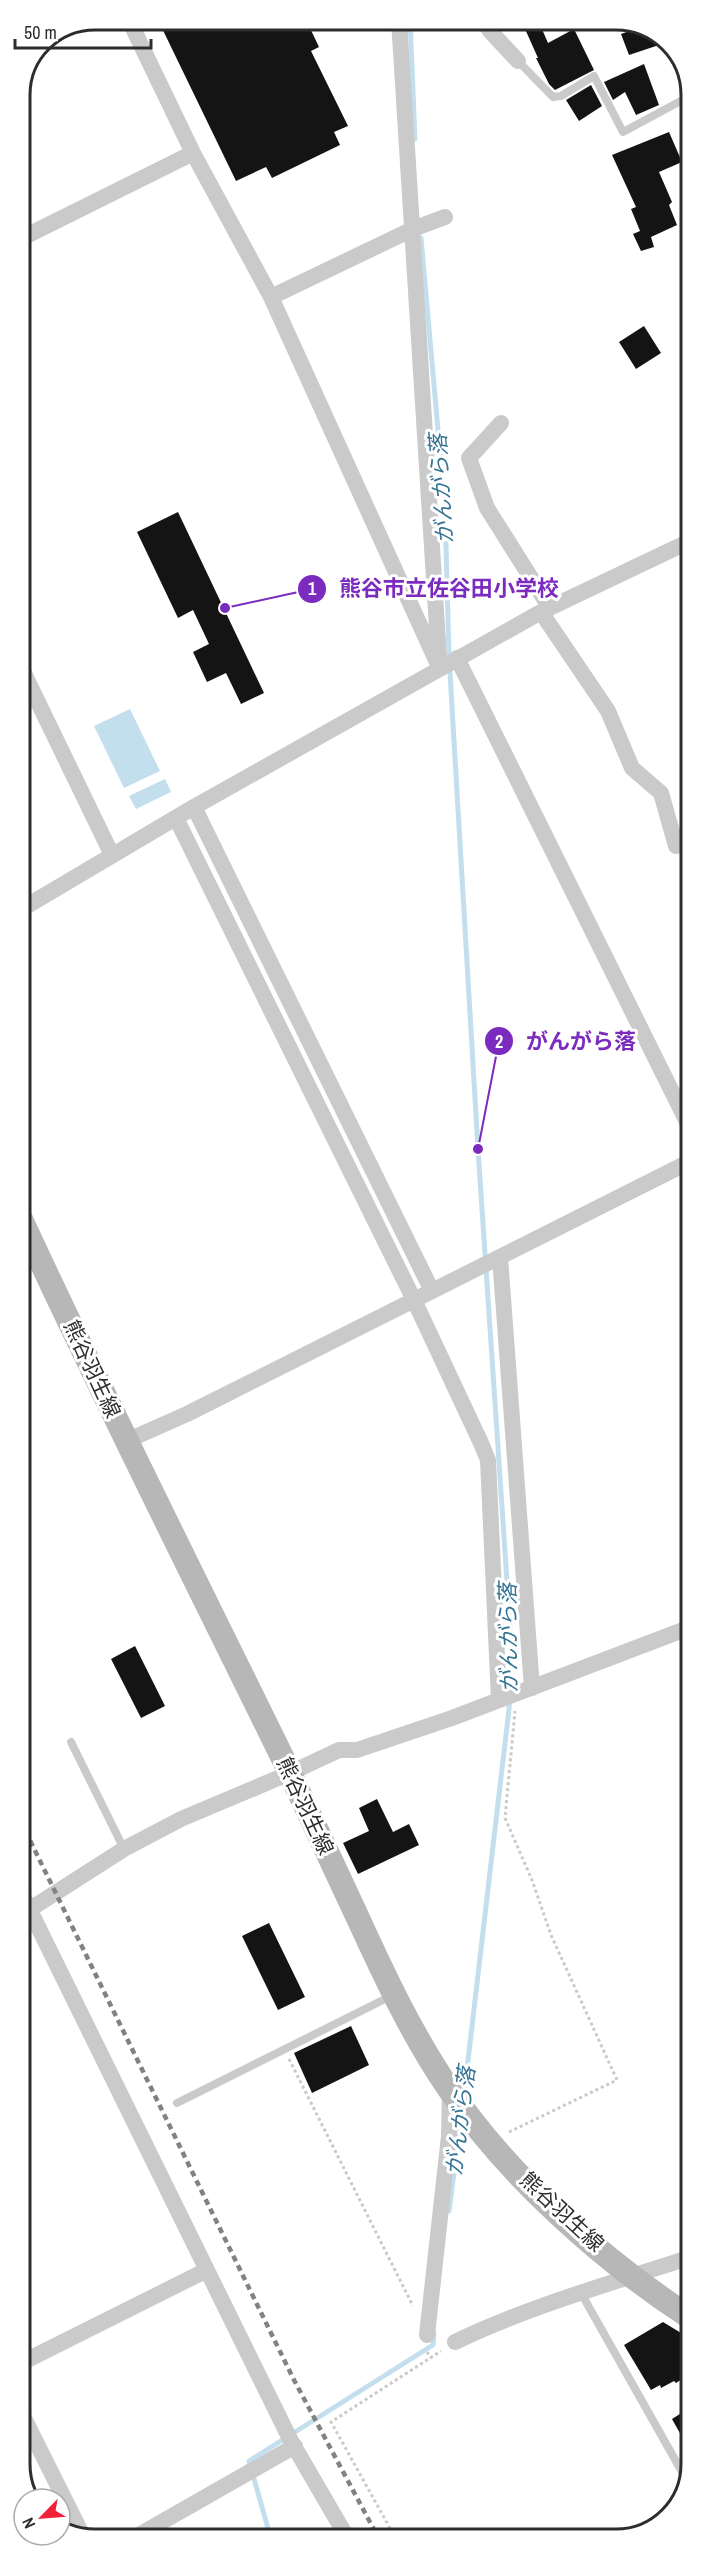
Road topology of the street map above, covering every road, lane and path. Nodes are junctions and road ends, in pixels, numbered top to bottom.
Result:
1 (134, 30) edge
2 (400, 30) edge
3 (491, 30) edge
4 (518, 62) joint
5 (681, 101) edge
6 (193, 153) junction
7 (438, 220) dead end
8 (413, 229) junction
9 (30, 234) edge
10 (271, 297) junction
11 (501, 423) dead end
12 (681, 545) edge
13 (545, 610) junction
14 (457, 658) junction
15 (441, 669) junction
16 (30, 686) edge
17 (194, 807) junction
18 (176, 818) junction
19 (676, 846) dead end
20 (112, 855) junction
21 (30, 904) edge
22 (681, 1110) edge
23 (681, 1166) edge
24 (30, 1251) edge
25 (499, 1257) junction
26 (432, 1291) junction
27 (414, 1300) junction
28 (126, 1441) junction
29 (512, 1457) junction
30 (488, 1460) junction
31 (681, 1631) edge
32 (524, 1691) junction
33 (499, 1700) junction
34 (71, 1742) dead end
35 (290, 1773) junction
36 (123, 1849) junction
37 (30, 1909) edge
38 (30, 1922) edge
39 (394, 1995) junction
40 (285, 2050) junction
41 (451, 2093) junction
42 (177, 2103) dead end
43 (489, 2142) junction
44 (681, 2260) edge
45 (207, 2270) junction
46 (634, 2276) junction
47 (581, 2293) junction
48 (681, 2311) edge
49 (428, 2335) joint
50 (455, 2342) joint
51 (30, 2358) edge
52 (30, 2430) edge
53 (290, 2439) junction
54 (681, 2469) edge
55 (78, 2527) edge
56 (150, 2529) edge
57 (342, 2529) edge
58 (390, 2529) edge

1 - 6 street
2 - 8 street
3 - 4 street
4 - 5 lane
6 - 9 street
6 - 10 street
7 - 8 street
8 - 10 street
8 - 15 street
10 - 15 street
11 - 13 street
12 - 13 street
13 - 14 street
13 - 19 street
14 - 15 street
14 - 22 street
15 - 17 street
16 - 20 street
17 - 18 street
17 - 26 street
18 - 20 street
18 - 27 street
20 - 21 street
23 - 25 street
24 - 28 main road, 熊谷羽生線
25 - 26 street
25 - 29 street
26 - 27 street
27 - 28 street
27 - 30 street
28 - 35 main road, 熊谷羽生線
29 - 30 street
29 - 32 street
30 - 33 street
31 - 32 street
32 - 33 street
32 - 43 path
33 - 35 street
34 - 36 lane
35 - 36 street
35 - 39 main road, 熊谷羽生線
36 - 37 street
38 - 45 street
39 - 40 lane
39 - 41 main road, 熊谷羽生線
40 - 42 lane
40 - 49 path
41 - 43 main road, 熊谷羽生線
41 - 49 street
43 - 46 main road, 熊谷羽生線
44 - 46 street
45 - 51 street
45 - 53 street
46 - 47 street
46 - 48 main road, 熊谷羽生線
47 - 50 street
47 - 54 lane
50 - 58 path
52 - 55 street
53 - 56 street
53 - 57 street

